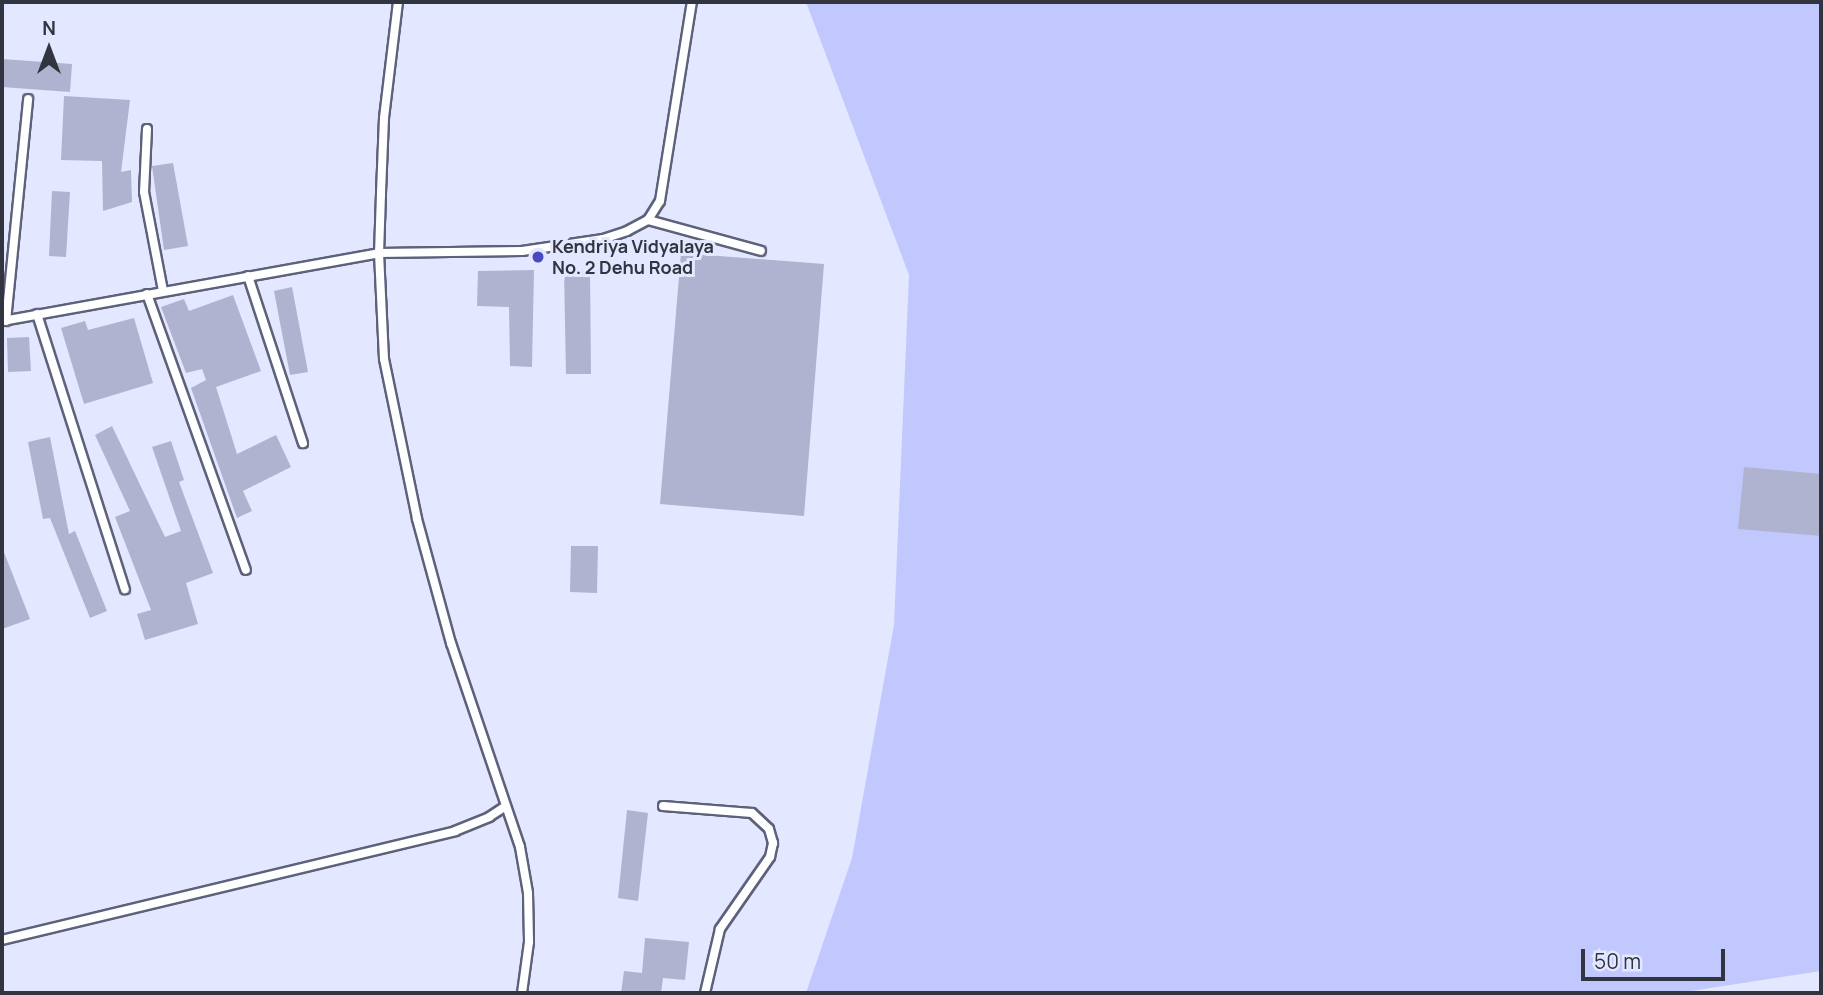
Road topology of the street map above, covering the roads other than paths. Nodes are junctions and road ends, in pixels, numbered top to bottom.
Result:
1 (398, 2) edge
2 (692, 2) edge
3 (28, 99) dead end
4 (147, 129) dead end
5 (648, 220) junction
6 (761, 251) dead end
7 (379, 253) junction
8 (248, 276) junction
9 (163, 291) junction
10 (147, 294) junction
11 (37, 314) junction
12 (4, 321) edge
13 (303, 443) dead end
14 (246, 570) dead end
15 (125, 589) dead end
16 (506, 806) junction
17 (663, 806) dead end
18 (2, 940) edge
19 (522, 993) edge
20 (705, 993) edge

1 - 7 lane
2 - 5 lane
3 - 12 lane
4 - 9 lane
5 - 6 lane
5 - 7 lane
7 - 8 lane
7 - 16 lane
8 - 9 lane
8 - 13 lane
9 - 10 lane
10 - 11 lane
10 - 14 lane
11 - 12 lane
11 - 15 lane
16 - 18 lane
16 - 19 lane
17 - 20 lane

